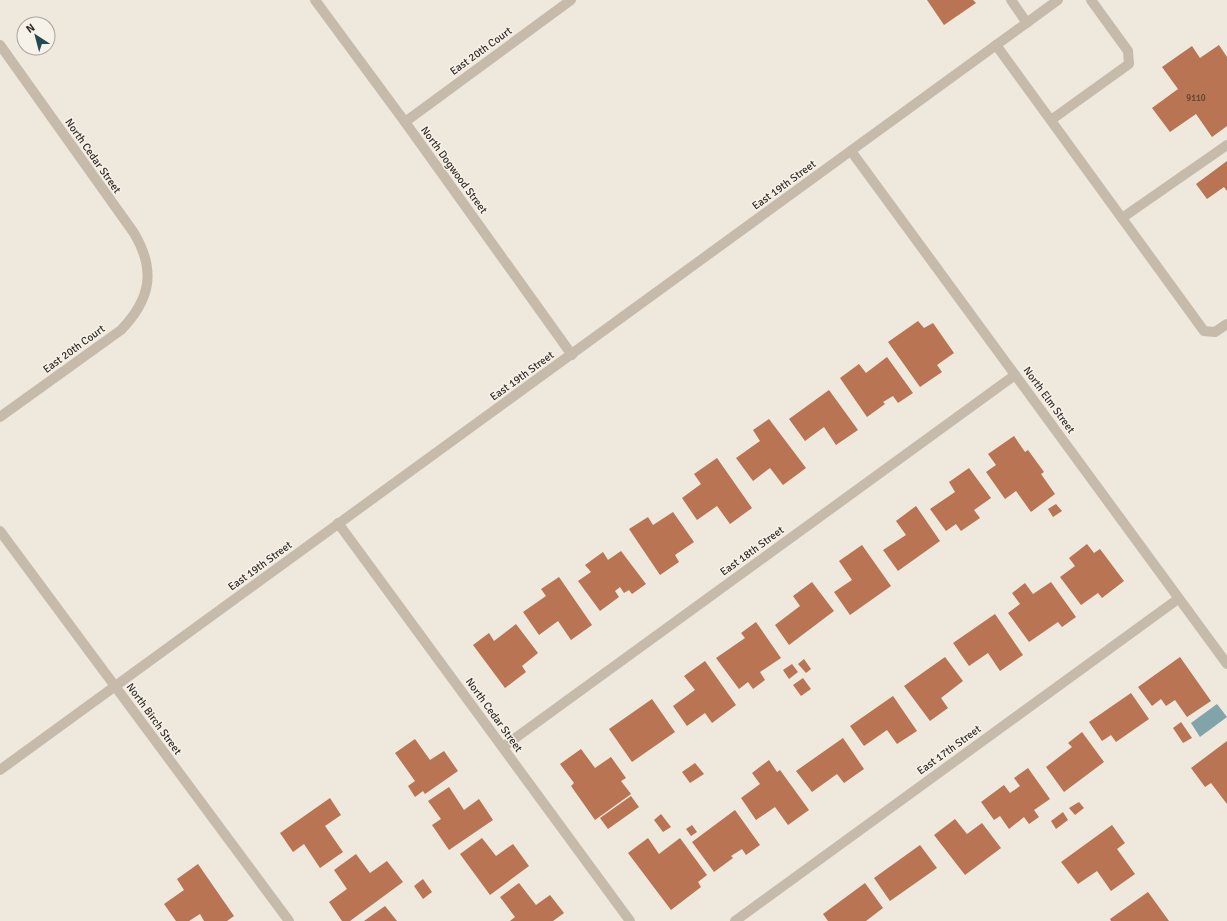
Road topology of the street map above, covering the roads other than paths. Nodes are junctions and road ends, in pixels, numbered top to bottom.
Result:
1 (315, 0) edge
2 (571, 0) edge
3 (1011, 0) edge
4 (1058, 0) edge
5 (1091, 0) edge
6 (1027, 23) junction
7 (996, 45) junction
8 (0, 46) edge
9 (1051, 120) junction
10 (405, 122) junction
11 (1227, 145) edge
12 (851, 151) junction
13 (1122, 218) junction
14 (146, 287) joint
15 (1227, 324) edge
16 (572, 355) junction
17 (1015, 375) junction
18 (0, 416) edge
19 (338, 523) junction
20 (0, 531) edge
21 (1178, 598) junction
22 (1227, 664) edge
23 (116, 687) junction
24 (503, 747) junction
25 (0, 770) edge
26 (289, 921) edge
27 (630, 921) edge
28 (735, 921) edge

1 - 10 street, North Dogwood Street
2 - 10 street, East 20th Court
3 - 6 street
4 - 6 street, East 19th Street
5 - 9 street
6 - 7 street, East 19th Street
7 - 9 street
7 - 12 street, East 19th Street
8 - 14 street, North Cedar Street
9 - 13 street
10 - 16 street, North Dogwood Street
11 - 13 street
12 - 16 street, East 19th Street
12 - 17 street, North Elm Street
13 - 15 street
14 - 18 street, East 20th Court
16 - 19 street, East 19th Street
17 - 21 street, North Elm Street
17 - 24 street, East 18th Street
19 - 23 street, East 19th Street
19 - 24 street, North Cedar Street
20 - 23 street, North Birch Street
21 - 22 street, North Elm Street
21 - 28 street, East 17th Street
23 - 25 street, East 19th Street
23 - 26 street, North Birch Street
24 - 27 street, North Cedar Street

